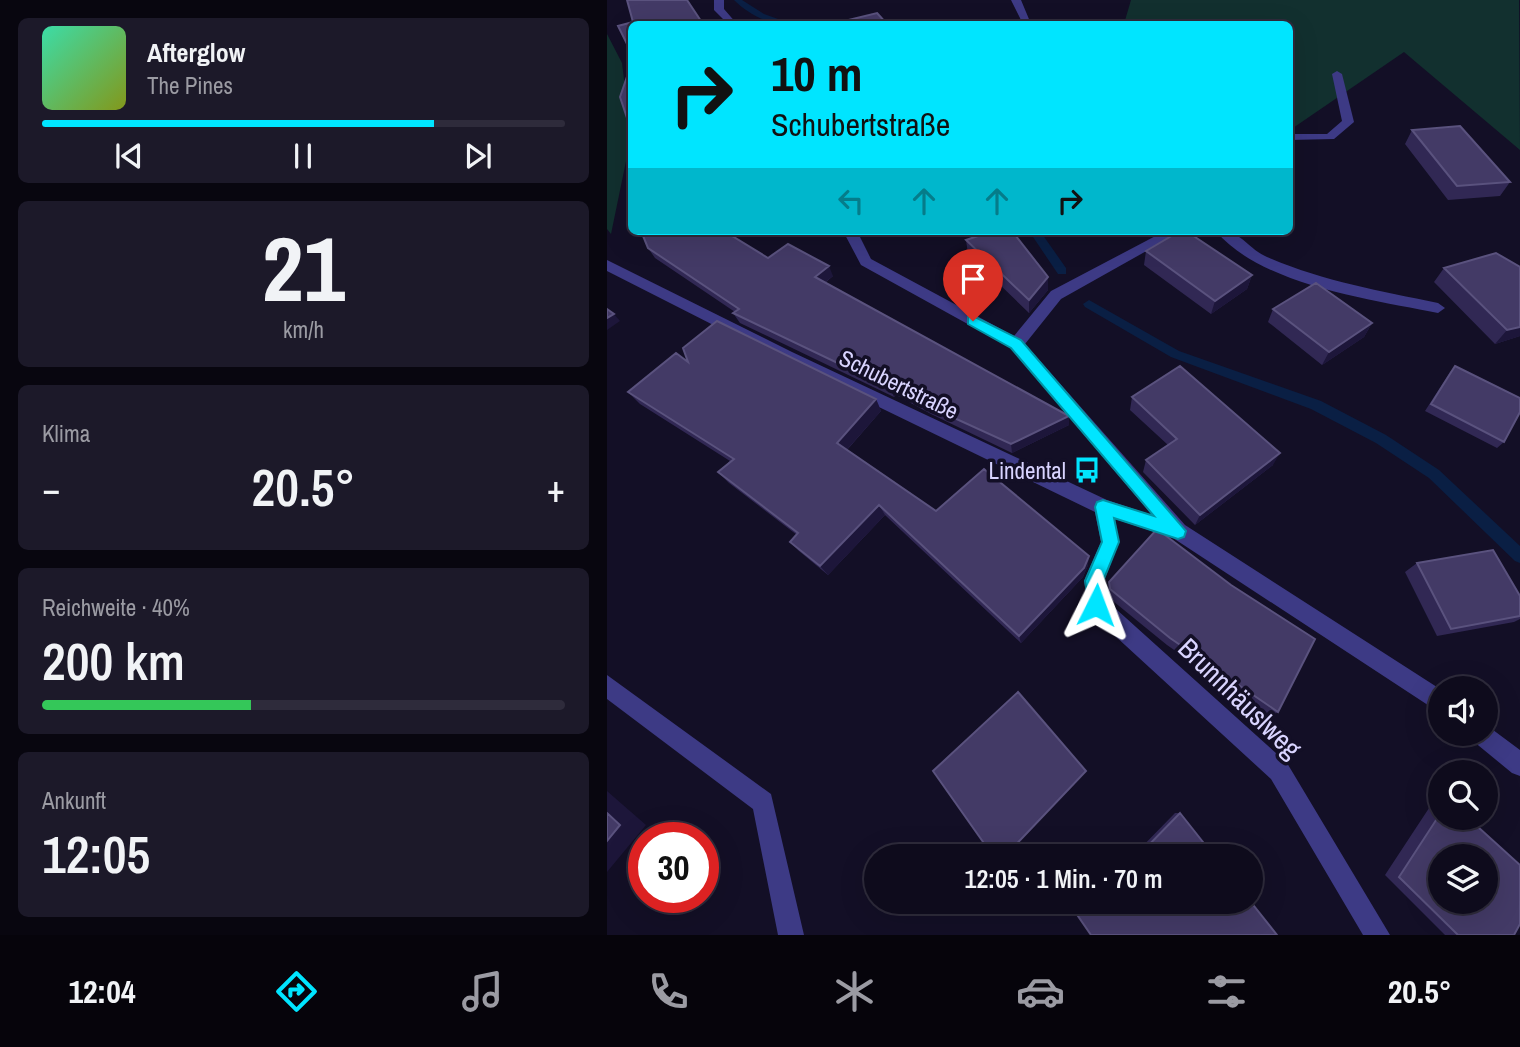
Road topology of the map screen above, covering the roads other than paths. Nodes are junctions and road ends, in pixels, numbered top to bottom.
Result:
1 (718, 0) edge
2 (1017, 0) edge
3 (730, 21) edge
4 (1026, 21) edge
5 (1337, 74) dead end
6 (1293, 137) edge
7 (852, 235) edge
8 (1168, 235) edge
9 (1228, 235) edge
10 (607, 265) edge
11 (1438, 308) dead end
12 (1016, 344) junction
13 (1103, 507) junction
14 (1178, 531) junction
15 (607, 685) edge
16 (1428, 694) edge
17 (1497, 746) edge
18 (1520, 765) edge
19 (791, 935) edge
20 (1377, 935) edge

1 - 3 street
2 - 4 street
5 - 6 street
7 - 12 street
8 - 12 street
9 - 11 street
10 - 13 street, Schubertstraße
12 - 14 street
13 - 14 street, Schubertstraße
13 - 20 street, Brunnhäuslweg
14 - 16 street
15 - 19 street
17 - 18 street

